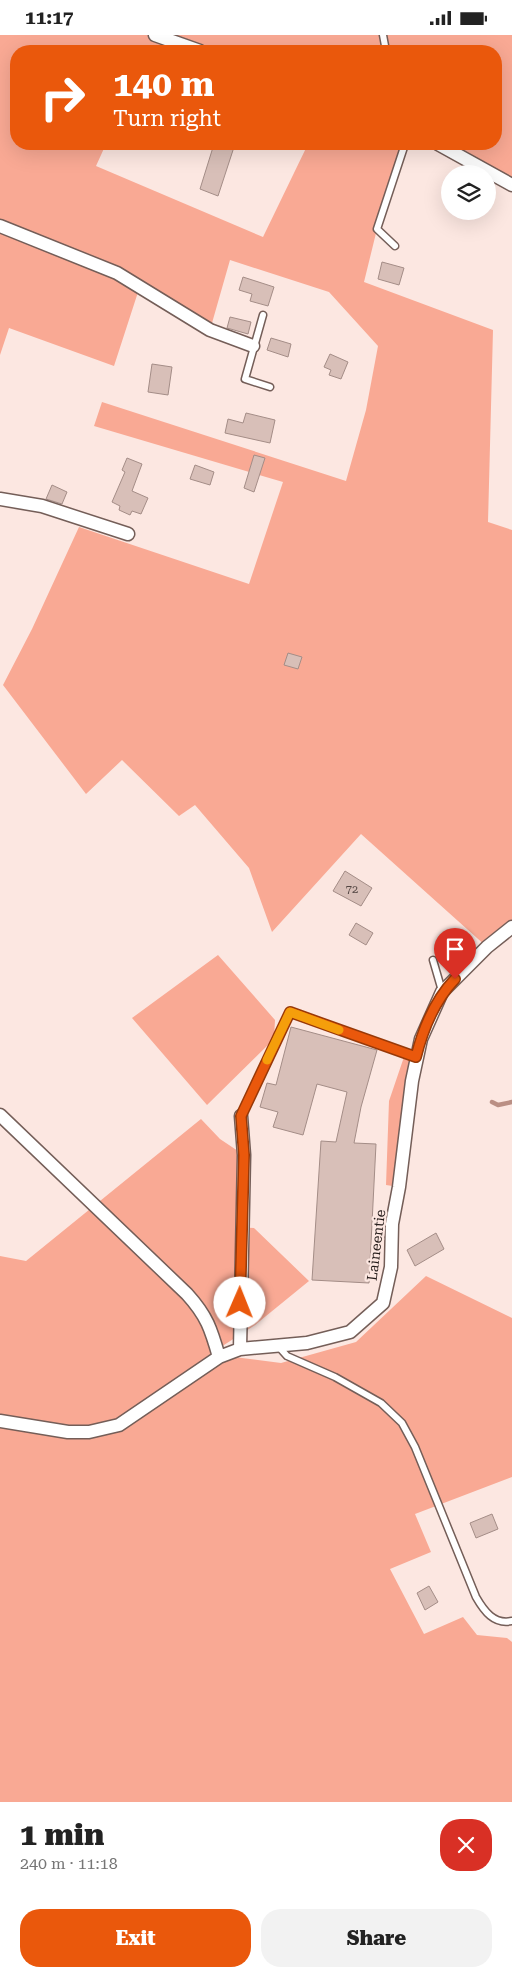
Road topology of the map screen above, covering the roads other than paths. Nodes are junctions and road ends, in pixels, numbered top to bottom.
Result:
1 (155, 35) edge
2 (183, 45) edge
3 (402, 150) edge
4 (449, 150) edge
5 (512, 185) edge
6 (0, 226) edge
7 (395, 246) dead end
8 (263, 315) dead end
9 (253, 346) junction
10 (270, 387) dead end
11 (0, 499) edge
12 (128, 534) dead end
13 (512, 927) edge
14 (433, 960) dead end
15 (442, 992) junction
16 (416, 1057) junction
17 (0, 1115) edge
18 (241, 1116) joint
19 (278, 1346) junction
20 (240, 1349) junction
21 (219, 1357) junction
22 (0, 1421) edge
23 (512, 1621) edge

1 - 2 street
3 - 7 lane
4 - 5 street
6 - 9 street
8 - 9 lane
9 - 10 lane
11 - 12 street
13 - 15 street, Laineentie
14 - 15 lane
15 - 16 street, Laineentie
16 - 18 lane
16 - 19 street, Laineentie
17 - 21 street
18 - 20 street
19 - 20 street, Laineentie
19 - 23 lane
20 - 21 street, Laineentie
21 - 22 street, Laineentie

